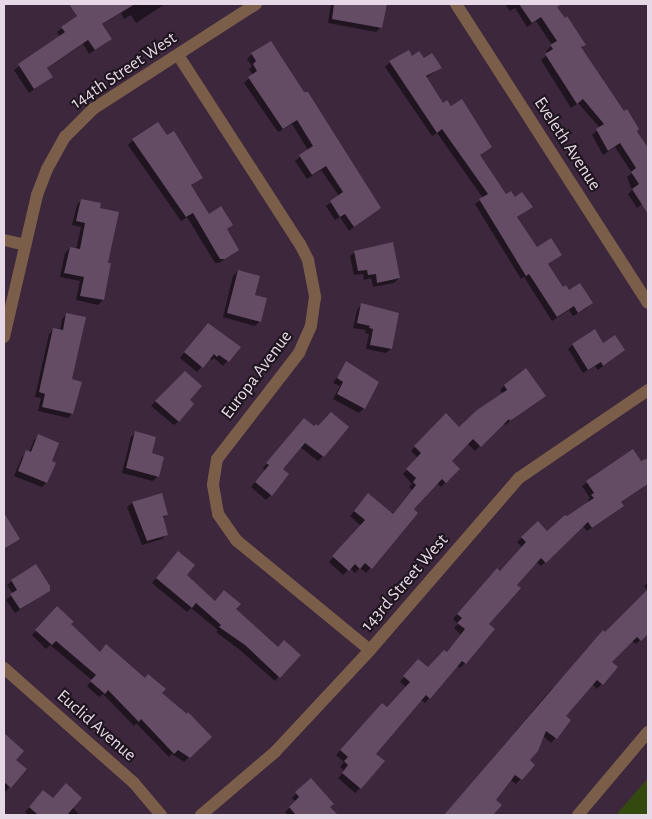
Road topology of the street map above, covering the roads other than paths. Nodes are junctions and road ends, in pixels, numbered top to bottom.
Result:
1 (256, 4) edge
2 (456, 4) edge
3 (178, 55) junction
4 (4, 240) edge
5 (25, 245) junction
6 (648, 303) edge
7 (4, 337) edge
8 (648, 390) edge
9 (370, 650) junction
10 (4, 668) edge
11 (648, 732) edge
12 (161, 815) edge
13 (202, 815) edge
14 (578, 815) edge

1 - 3 street, 144th Street West
2 - 6 street, Eveleth Avenue
3 - 5 street, 144th Street West
3 - 9 street, Europa Avenue
4 - 5 street
5 - 7 street, 144th Street West
8 - 9 street, 143rd Street West
9 - 13 street, 143rd Street West
10 - 12 street, Euclid Avenue
11 - 14 street

